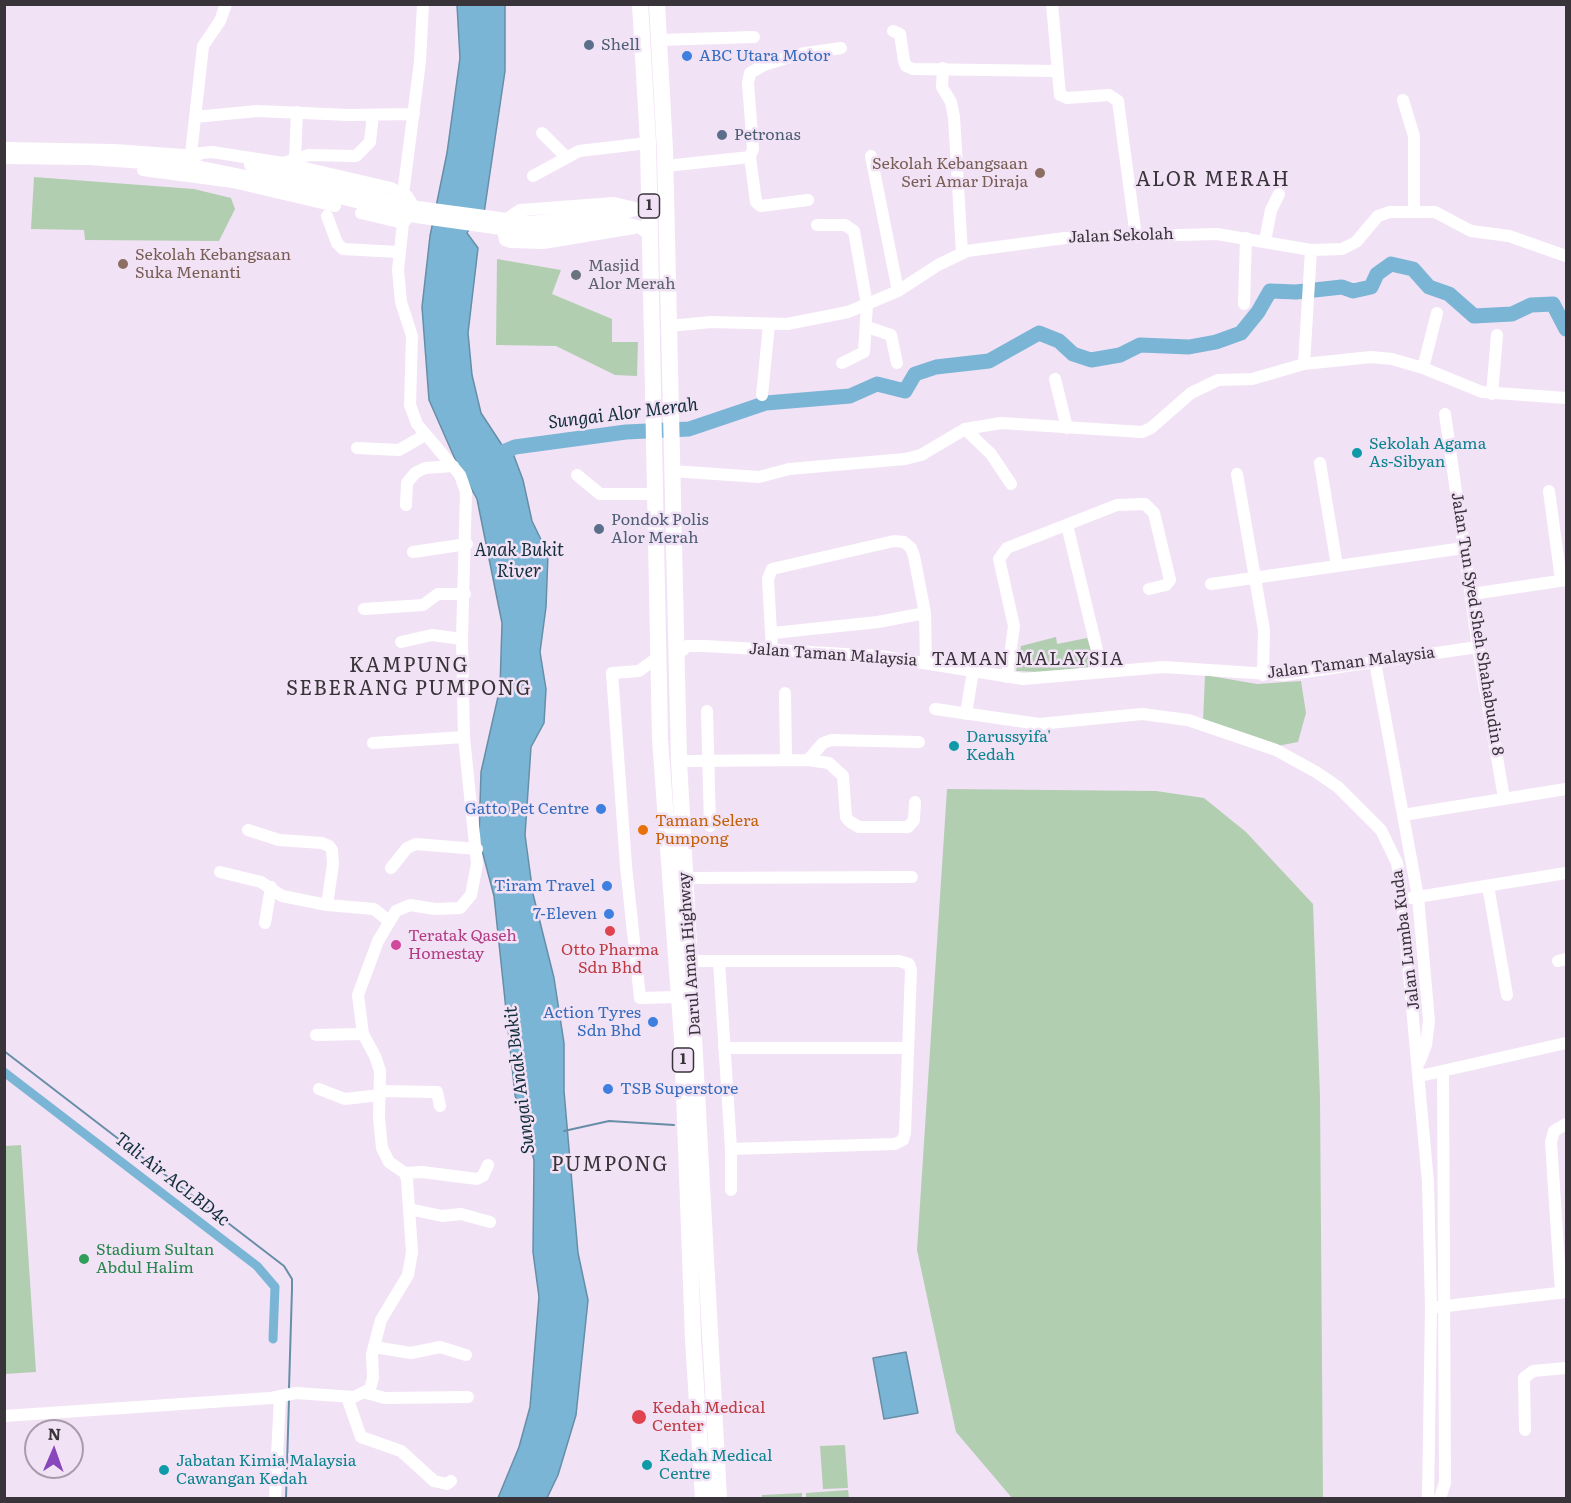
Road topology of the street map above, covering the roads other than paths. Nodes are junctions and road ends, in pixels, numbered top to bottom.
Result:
1 (226, 4) edge
2 (423, 4) edge
3 (640, 4) edge
4 (657, 4) edge
5 (1052, 4) edge
6 (893, 31) dead end
7 (754, 37) dead end
8 (659, 40) junction
9 (841, 48) dead end
10 (943, 68) junction
11 (1056, 71) junction
12 (1403, 100) dead end
13 (297, 112) junction
14 (414, 114) junction
15 (373, 115) junction
16 (195, 117) junction
17 (542, 134) dead end
18 (648, 143) junction
19 (4, 148) edge
20 (191, 154) junction
21 (871, 156) dead end
22 (566, 157) junction
23 (750, 157) junction
24 (4, 158) edge
25 (89, 159) junction
26 (289, 161) junction
27 (666, 166) junction
28 (533, 176) dead end
29 (317, 187) junction
30 (403, 194) junction
31 (1279, 194) dead end
32 (808, 200) dead end
33 (644, 208) junction
34 (1414, 211) junction
35 (327, 216) dead end
36 (603, 219) junction
37 (403, 223) junction
38 (817, 225) dead end
39 (644, 231) junction
40 (1136, 237) junction
41 (1246, 238) junction
42 (1265, 241) junction
43 (1311, 250) junction
44 (399, 252) junction
45 (962, 253) junction
46 (1566, 256) edge
47 (898, 291) junction
48 (1244, 304) dead end
49 (867, 305) junction
50 (1437, 313) dead end
51 (769, 325) junction
52 (669, 326) junction
53 (867, 327) junction
54 (1497, 335) dead end
55 (842, 363) dead end
56 (897, 363) dead end
57 (1304, 364) junction
58 (1423, 368) junction
59 (1055, 379) dead end
60 (1492, 394) junction
61 (762, 395) dead end
62 (1566, 398) edge
63 (662, 407) junction
64 (1445, 414) dead end
65 (1067, 428) junction
66 (965, 429) junction
67 (425, 435) junction
68 (663, 445) junction
69 (357, 448) dead end
70 (1320, 463) dead end
71 (453, 466) junction
72 (672, 471) junction
73 (1237, 474) dead end
74 (578, 475) dead end
75 (1011, 484) dead end
76 (1549, 491) dead end
77 (657, 494) junction
78 (406, 505) dead end
79 (1066, 525) junction
80 (467, 544) junction
81 (1464, 548) junction
82 (413, 552) dead end
83 (1337, 566) junction
84 (1256, 578) junction
85 (1564, 580) edge
86 (1211, 585) dead end
87 (1149, 589) dead end
88 (465, 594) junction
89 (1472, 594) junction
90 (364, 609) dead end
91 (926, 613) junction
92 (773, 633) junction
93 (462, 639) junction
94 (401, 642) dead end
95 (1478, 647) junction
96 (772, 650) junction
97 (672, 652) junction
98 (926, 662) junction
99 (1374, 662) junction
100 (973, 671) junction
101 (1102, 671) junction
102 (1263, 675) junction
103 (1007, 677) junction
104 (785, 693) dead end
105 (935, 709) dead end
106 (707, 711) dead end
107 (966, 714) junction
108 (464, 737) junction
109 (918, 742) dead end
110 (373, 743) dead end
111 (786, 760) junction
112 (808, 760) junction
113 (679, 761) junction
114 (709, 761) junction
115 (1566, 789) edge
116 (1504, 798) junction
117 (915, 802) dead end
118 (1403, 814) junction
119 (710, 826) dead end
120 (248, 830) dead end
121 (477, 849) junction
122 (391, 868) dead end
123 (220, 872) dead end
124 (1566, 873) edge
125 (912, 877) dead end
126 (685, 878) junction
127 (1488, 886) junction
128 (271, 887) junction
129 (1418, 897) junction
130 (1402, 900) junction
131 (327, 905) junction
132 (388, 921) junction
133 (265, 923) dead end
134 (689, 961) junction
135 (719, 961) junction
136 (1507, 995) dead end
137 (678, 997) junction
138 (363, 1034) junction
139 (316, 1035) dead end
140 (1566, 1043) edge
141 (724, 1048) junction
142 (908, 1048) junction
143 (1419, 1062) junction
144 (1443, 1071) junction
145 (1420, 1076) junction
146 (319, 1089) dead end
147 (381, 1093) junction
148 (440, 1106) dead end
149 (1566, 1124) edge
150 (731, 1149) junction
151 (488, 1165) dead end
152 (405, 1173) junction
153 (731, 1190) dead end
154 (1561, 1207) edge
155 (410, 1209) junction
156 (490, 1222) dead end
157 (691, 1291) junction
158 (1564, 1293) edge
159 (1445, 1306) junction
160 (1431, 1308) junction
161 (706, 1316) junction
162 (693, 1339) junction
163 (374, 1347) junction
164 (466, 1355) dead end
165 (1566, 1368) edge
166 (366, 1392) junction
167 (280, 1396) junction
168 (347, 1397) junction
169 (468, 1397) dead end
170 (4, 1416) edge
171 (1525, 1430) dead end
172 (1445, 1455) junction
173 (1430, 1456) junction
174 (451, 1481) dead end
175 (275, 1498) edge
176 (703, 1498) edge
177 (718, 1498) edge
178 (1428, 1498) edge
179 (1440, 1498) edge

1 - 16 street
2 - 14 street
3 - 18 highway, 1
4 - 8 highway, 1
5 - 11 street
6 - 10 street
7 - 8 street
8 - 27 highway, 1
9 - 23 street
10 - 11 street
10 - 45 street
11 - 40 street
12 - 34 street
13 - 15 street
13 - 16 street
13 - 26 street
14 - 15 street
14 - 30 street
15 - 26 street
16 - 20 street
17 - 22 street
18 - 22 street
18 - 33 highway, 1
19 - 20 street
20 - 26 street
20 - 29 street
21 - 47 street
22 - 28 street
23 - 27 street
23 - 32 street
24 - 25 street
25 - 29 street
25 - 37 street
26 - 30 street
27 - 52 highway, 1
29 - 36 street
30 - 37 street
31 - 42 street
33 - 36 street
33 - 39 highway, 1
33 - 39 street
34 - 43 street, Jalan Sekolah
34 - 46 street, Jalan Sekolah
35 - 44 street
36 - 39 street
37 - 44 street
38 - 49 street
39 - 63 highway, 1
40 - 41 street, Jalan Sekolah
40 - 45 street, Jalan Sekolah
41 - 42 street, Jalan Sekolah
41 - 48 street
42 - 43 street, Jalan Sekolah
43 - 57 street
44 - 67 street
45 - 47 street, Jalan Sekolah
47 - 49 street, Jalan Sekolah
49 - 51 street, Jalan Sekolah
49 - 53 street
50 - 58 street
51 - 52 street, Jalan Sekolah
51 - 61 street
52 - 63 highway, 1
53 - 55 street
53 - 56 street
54 - 60 street
57 - 58 street
57 - 65 street
58 - 60 street
59 - 65 street
60 - 62 street
63 - 68 highway, 1
64 - 81 street, Jalan Tun Syed Sheh Shahabudin 8
65 - 66 street
66 - 72 street
66 - 75 street
67 - 69 street
67 - 71 street
68 - 72 highway, Darul Aman Highway / 1
68 - 77 highway, 1
70 - 83 street
71 - 78 street
71 - 80 street
72 - 97 highway, Darul Aman Highway / 1
73 - 84 street
74 - 77 street
76 - 85 street
77 - 97 highway, 1
79 - 87 street
79 - 101 street
79 - 103 street
80 - 82 street
80 - 88 street
81 - 83 street
81 - 89 street, Jalan Tun Syed Sheh Shahabudin 8
83 - 84 street
84 - 86 street
84 - 102 street
85 - 89 street
88 - 90 street
88 - 93 street
89 - 95 street, Jalan Tun Syed Sheh Shahabudin 8
91 - 92 street
91 - 92 street
91 - 98 street
92 - 96 street
93 - 94 street
93 - 108 street
95 - 99 street, Jalan Taman Malaysia
95 - 116 street, Jalan Tun Syed Sheh Shahabudin 8
96 - 97 street, Jalan Taman Malaysia
96 - 98 street, Jalan Taman Malaysia
97 - 113 highway, Darul Aman Highway / 1
97 - 137 highway, Darul Aman Highway / 1
97 - 137 street
98 - 100 street, Jalan Taman Malaysia
99 - 102 street, Jalan Taman Malaysia
99 - 118 street
100 - 103 street, Jalan Taman Malaysia
100 - 107 street
101 - 102 street, Jalan Taman Malaysia
101 - 103 street, Jalan Taman Malaysia
104 - 111 street
105 - 107 street, Jalan Lumba Kuda
106 - 114 street
107 - 130 street, Jalan Lumba Kuda
108 - 110 street
108 - 121 street
109 - 112 street
111 - 112 street
111 - 114 street
112 - 117 street
113 - 114 street
113 - 126 highway, Darul Aman Highway / 1
114 - 119 street
115 - 116 street
116 - 118 street
118 - 129 street
120 - 131 street
121 - 122 street
121 - 132 street
123 - 128 street
124 - 127 street
125 - 126 street
126 - 134 highway, Darul Aman Highway / 1
127 - 129 street
127 - 136 street
128 - 131 street
128 - 133 street
129 - 130 street
129 - 143 street
130 - 143 street, Jalan Lumba Kuda
131 - 132 street
132 - 138 street
134 - 135 street
134 - 161 highway, Darul Aman Highway / 1
135 - 141 street
135 - 142 street
137 - 157 highway, Darul Aman Highway / 1
138 - 139 street
138 - 147 street
140 - 144 street
141 - 142 street
141 - 150 street
142 - 150 street
143 - 145 street, Jalan Lumba Kuda
144 - 145 street
144 - 159 street
145 - 160 street, Jalan Lumba Kuda
146 - 147 street
147 - 148 street
147 - 152 street
149 - 154 street
150 - 153 street
151 - 152 street
152 - 155 street
154 - 158 street
155 - 156 street
155 - 163 street
157 - 161 highway
157 - 162 highway, Darul Aman Highway / 1
158 - 159 street
159 - 160 street
159 - 172 street
160 - 173 street, Jalan Lumba Kuda
161 - 162 highway
161 - 177 highway, Darul Aman Highway / 1
162 - 176 highway, Darul Aman Highway / 1
163 - 164 street
163 - 166 street
165 - 171 street
166 - 168 street
166 - 169 street
167 - 168 street
167 - 170 street
167 - 175 street
168 - 174 street
172 - 173 street
172 - 179 street
173 - 178 street, Jalan Lumba Kuda

